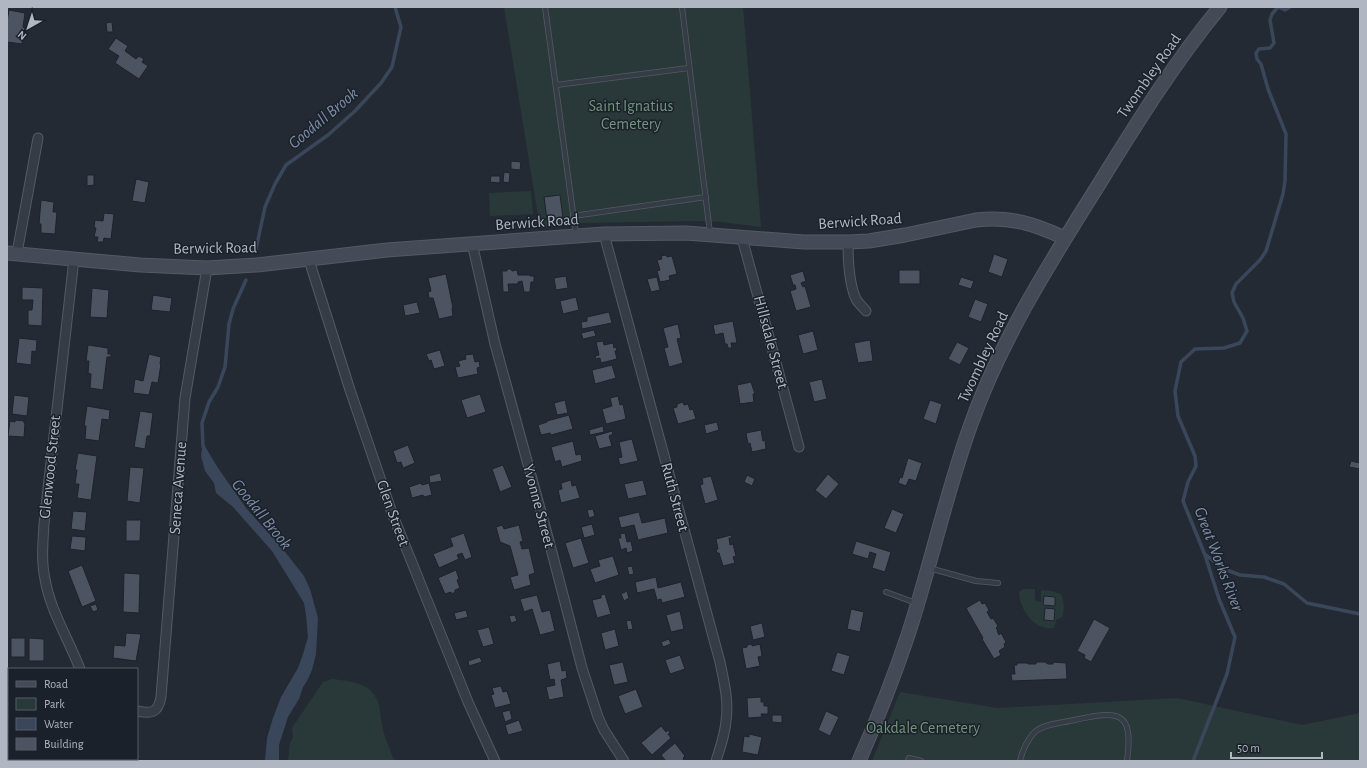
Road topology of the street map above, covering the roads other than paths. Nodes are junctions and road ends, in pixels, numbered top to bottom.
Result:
1 (545, 7) edge
2 (682, 7) edge
3 (1220, 7) edge
4 (689, 68) junction
5 (556, 85) junction
6 (38, 138) dead end
7 (706, 197) junction
8 (573, 216) junction
9 (604, 234) junction
10 (710, 234) junction
11 (576, 237) junction
12 (742, 238) junction
13 (1065, 238) junction
14 (848, 242) junction
15 (472, 243) junction
16 (12, 253) edge
17 (74, 259) junction
18 (309, 260) junction
19 (207, 268) junction
20 (866, 311) dead end
21 (799, 447) dead end
22 (927, 568) junction
23 (998, 583) dead end
24 (886, 592) dead end
25 (917, 604) junction
26 (80, 668) edge
27 (138, 711) edge
28 (495, 761) edge
29 (624, 761) edge
30 (716, 761) edge
31 (859, 761) edge
32 (908, 761) edge
33 (921, 761) edge
34 (1020, 761) edge
35 (1127, 761) edge

1 - 5 lane
2 - 4 lane
3 - 13 street, Twombley Road
4 - 5 lane
4 - 7 lane
5 - 8 lane
6 - 16 street
7 - 8 lane
7 - 10 lane
8 - 11 lane
9 - 10 street, Berwick Road
9 - 11 street, Berwick Road
9 - 30 street, Ruth Street
10 - 12 street, Berwick Road
11 - 15 street, Berwick Road
12 - 14 street, Berwick Road
12 - 21 street, Hillsdale Street
13 - 14 street, Berwick Road
13 - 22 street, Twombley Road
14 - 20 street
15 - 18 street, Berwick Road
15 - 29 street, Yvonne Street
16 - 17 street, Berwick Road
17 - 19 street, Berwick Road
17 - 26 street, Glenwood Street
18 - 19 street, Berwick Road
18 - 28 street, Glen Street
19 - 27 street, Seneca Avenue
22 - 23 lane
22 - 25 street, Twombley Road
24 - 25 lane
25 - 31 street, Twombley Road
32 - 33 lane
34 - 35 lane

